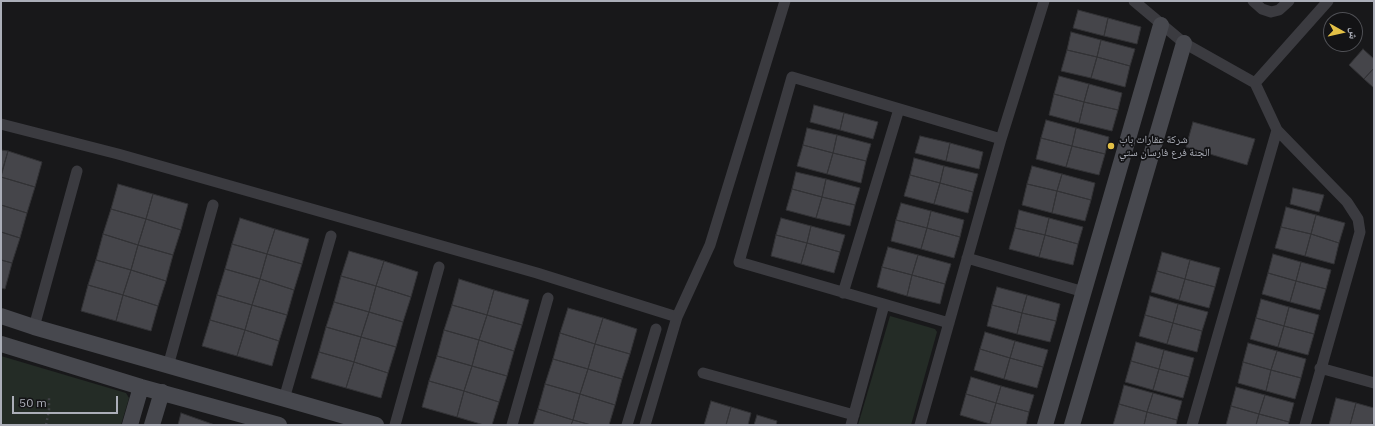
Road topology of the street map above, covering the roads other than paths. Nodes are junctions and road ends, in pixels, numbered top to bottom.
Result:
1 (785, 1) edge
2 (1044, 1) edge
3 (1134, 1) edge
4 (1253, 1) edge
5 (1289, 1) edge
6 (1328, 1) edge
7 (1161, 25) junction
8 (1184, 43) junction
9 (1255, 83) junction
10 (899, 109) junction
11 (1, 124) edge
12 (1277, 130) junction
13 (1001, 139) junction
14 (77, 171) dead end
15 (213, 205) dead end
16 (331, 236) dead end
17 (968, 258) junction
18 (439, 267) dead end
19 (1084, 292) junction
20 (843, 293) junction
21 (548, 298) dead end
22 (884, 305) junction
23 (1, 316) edge
24 (677, 317) junction
25 (949, 323) junction
26 (34, 327) junction
27 (656, 329) dead end
28 (1, 344) edge
29 (168, 366) junction
30 (1320, 368) junction
31 (703, 373) dead end
32 (1374, 382) edge
33 (141, 387) junction
34 (162, 392) junction
35 (284, 399) junction
36 (338, 420) edge
37 (852, 420) edge
38 (130, 425) edge
39 (152, 425) edge
40 (277, 425) edge
41 (376, 425) edge
42 (395, 425) edge
43 (512, 425) edge
44 (627, 425) edge
45 (645, 425) edge
46 (920, 425) edge
47 (1045, 425) edge
48 (1072, 425) edge
49 (1192, 425) edge
50 (1304, 425) edge

1 - 24 street
2 - 13 street
3 - 7 street
4 - 5 street
6 - 9 street
7 - 8 street
7 - 19 street
8 - 9 street
8 - 48 street
9 - 12 street
10 - 13 street
10 - 20 street
10 - 20 street
11 - 24 street
12 - 30 street
12 - 49 street
13 - 17 street
14 - 26 street
15 - 29 street
16 - 35 street
17 - 19 street
17 - 25 street
18 - 42 street
19 - 47 street
20 - 22 street
21 - 43 street
22 - 25 street
22 - 37 street
23 - 26 street
24 - 45 street
25 - 46 street
26 - 29 street
27 - 44 street
28 - 33 street
29 - 35 street
30 - 32 street
30 - 50 street
31 - 37 street
33 - 34 street
33 - 38 street
34 - 39 street
34 - 40 street
35 - 36 street
36 - 41 street

